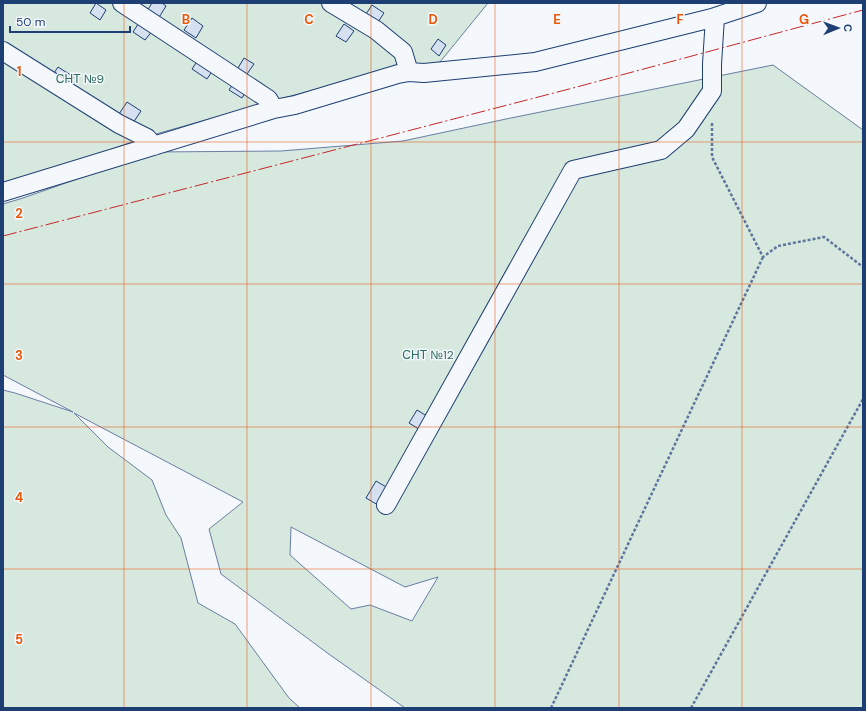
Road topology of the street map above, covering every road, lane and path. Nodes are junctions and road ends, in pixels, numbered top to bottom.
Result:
1 (122, 3) edge
2 (331, 3) edge
3 (757, 3) edge
4 (715, 17) junction
5 (3, 51) edge
6 (409, 72) junction
7 (274, 109) junction
8 (712, 120) dead end
9 (154, 146) junction
10 (7, 186) edge
11 (763, 257) junction
12 (863, 267) edge
13 (863, 399) edge
14 (386, 505) dead end
15 (551, 708) edge
16 (691, 708) edge

1 - 7 street
2 - 6 street
3 - 4 street
4 - 6 street
4 - 14 street
5 - 9 street
6 - 7 street
7 - 9 street
8 - 11 path
9 - 10 street
11 - 12 path
11 - 15 path
13 - 16 path

